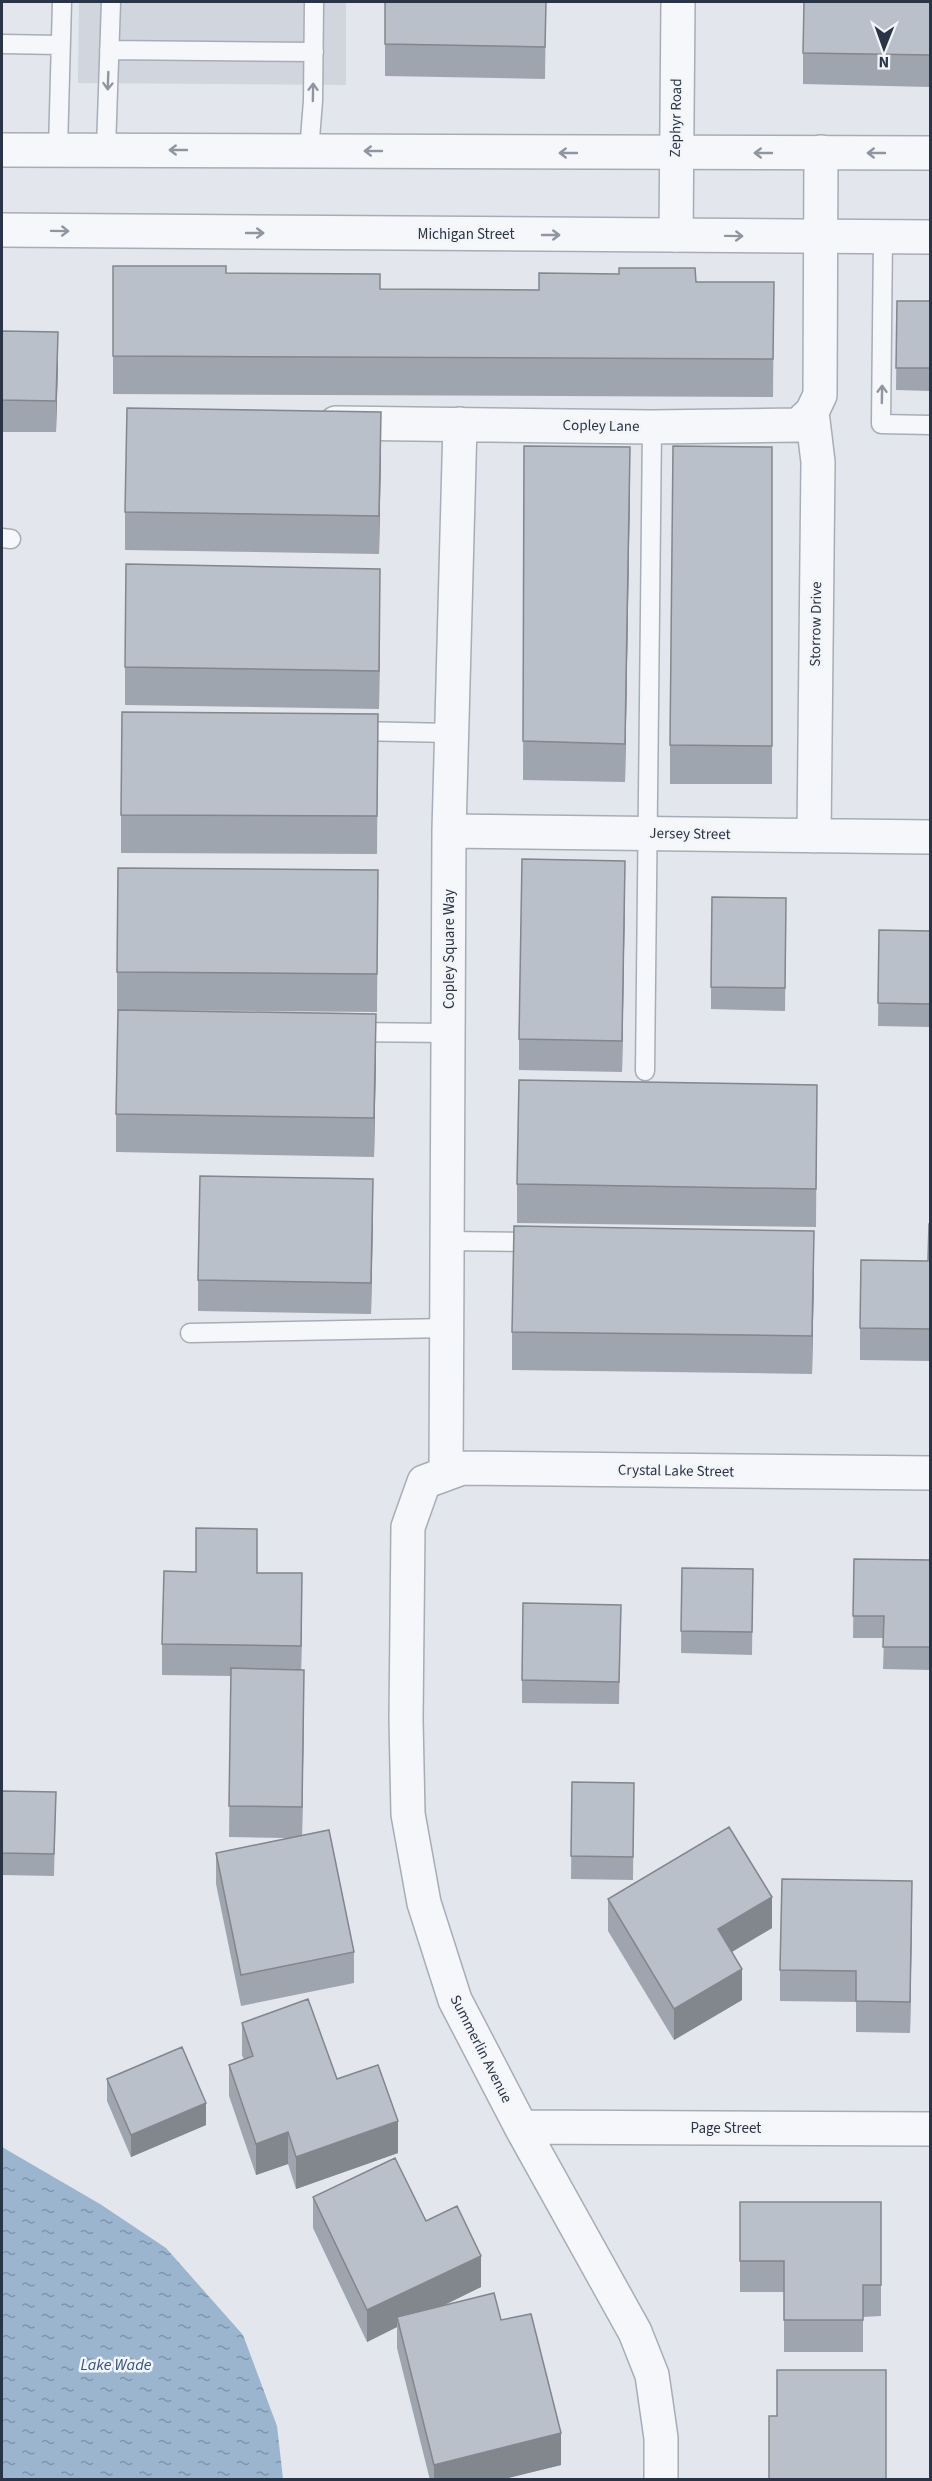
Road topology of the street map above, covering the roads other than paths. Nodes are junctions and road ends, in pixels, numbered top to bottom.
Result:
1 (62, 2) edge
2 (111, 2) edge
3 (314, 2) edge
4 (678, 2) edge
5 (2, 44) edge
6 (60, 45) junction
7 (109, 50) junction
8 (314, 52) junction
9 (58, 149) junction
10 (106, 149) junction
11 (2, 150) edge
12 (309, 151) junction
13 (821, 152) junction
14 (676, 153) junction
15 (930, 153) edge
16 (2, 230) edge
17 (676, 235) junction
18 (820, 237) junction
19 (883, 237) junction
20 (930, 237) edge
21 (812, 412) junction
22 (312, 422) edge
23 (460, 424) junction
24 (930, 425) edge
25 (652, 427) junction
26 (334, 730) edge
27 (452, 733) junction
28 (450, 831) junction
29 (647, 834) junction
30 (814, 836) junction
31 (930, 837) edge
32 (332, 1032) edge
33 (448, 1033) junction
34 (645, 1071) dead end
35 (448, 1241) junction
36 (553, 1242) edge
37 (447, 1328) junction
38 (190, 1333) dead end
39 (930, 1473) edge
40 (435, 1478) junction
41 (521, 2127) junction
42 (930, 2129) edge
43 (662, 2480) edge

1 - 6 lane
2 - 7 lane
3 - 8 lane
4 - 14 street, Zephyr Road
5 - 6 lane
6 - 9 lane
7 - 8 lane
7 -> 10 lane
12 -> 8 lane
9 - 10 street
9 - 11 street
12 -> 10 street
14 -> 12 street
13 -> 14 street
15 -> 13 street
13 - 18 street
14 - 17 street, Zephyr Road
16 -> 17 street, Michigan Street
17 -> 18 street, Michigan Street
18 - 19 street, Michigan Street
18 - 21 street
19 - 20 street, Michigan Street
24 -> 19 lane
21 - 25 street, Copley Lane
21 - 30 street, Storrow Drive
22 - 23 street, Copley Lane
23 - 25 street, Copley Lane
23 - 27 street, Copley Square Way
25 - 29 lane
26 - 27 lane
27 - 28 street, Copley Square Way
28 - 29 street, Jersey Street
28 - 33 street, Copley Square Way
29 - 30 street, Jersey Street
29 - 34 lane
30 - 31 street, Jersey Street
32 - 33 lane
33 - 35 street, Copley Square Way
35 - 36 lane
35 - 37 street, Copley Square Way
37 - 38 lane
37 - 40 street, Copley Square Way
39 - 40 street, Crystal Lake Street
40 - 41 street, Summerlin Avenue
41 - 42 street, Page Street
41 - 43 street, Summerlin Avenue

